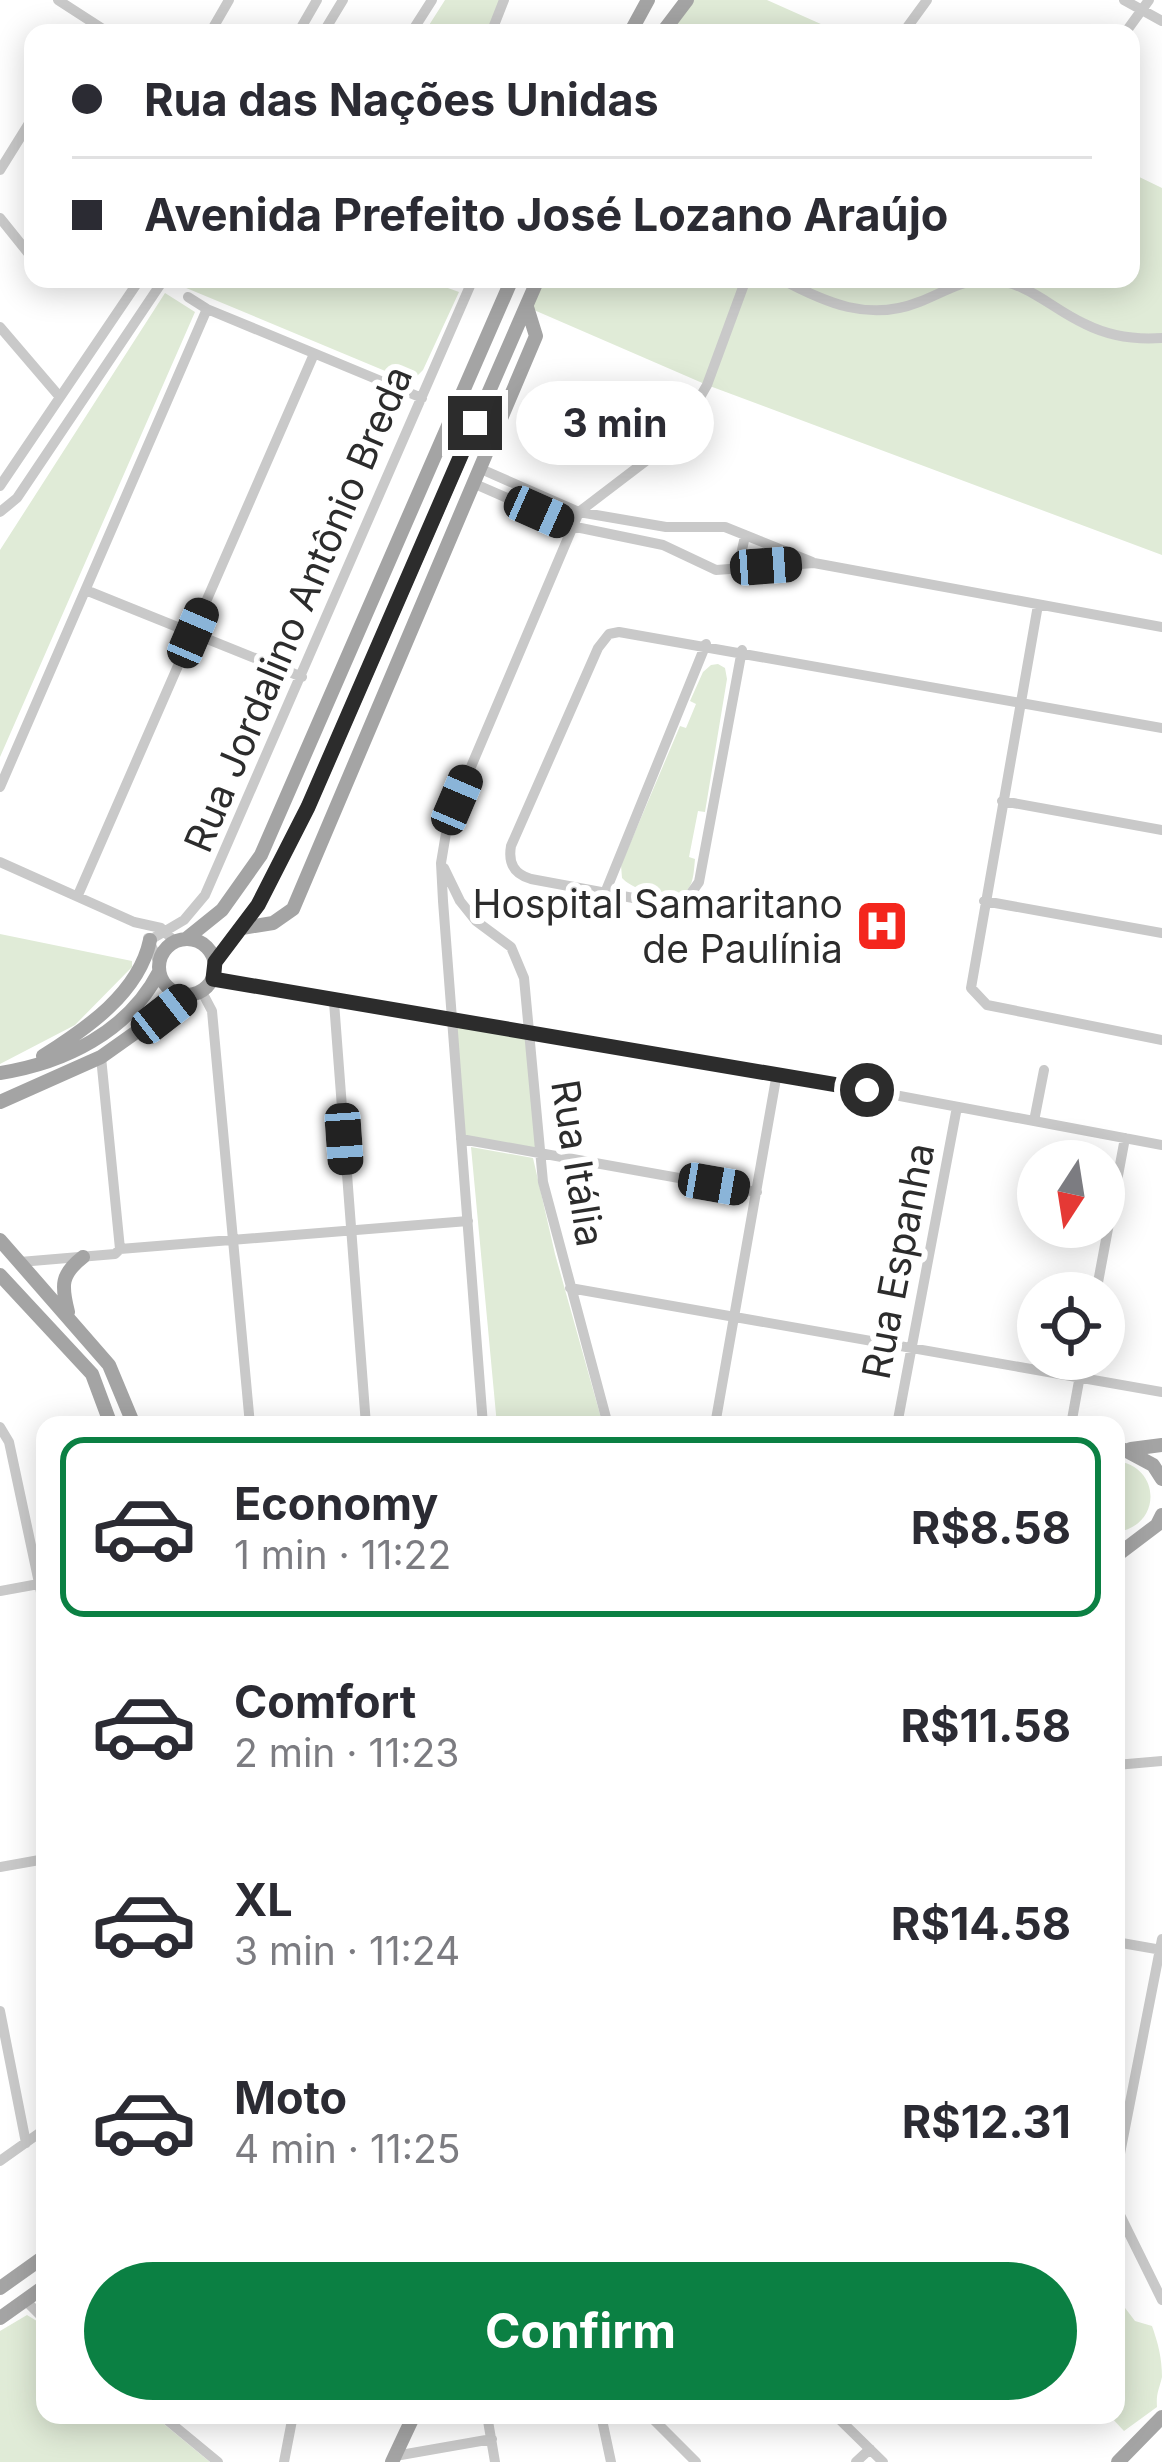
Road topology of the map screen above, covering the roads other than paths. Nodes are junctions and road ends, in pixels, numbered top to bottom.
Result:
1 (58, 0) edge
2 (687, 0) edge
3 (1124, 0) edge
4 (1147, 3) edge
5 (1162, 6) edge
6 (91, 21) junction
7 (1162, 21) edge
8 (89, 24) edge
9 (96, 24) edge
10 (669, 24) edge
11 (24, 131) edge
12 (0, 170) edge
13 (0, 218) edge
14 (24, 248) edge
15 (134, 288) edge
16 (158, 288) edge
17 (469, 288) edge
18 (508, 288) edge
19 (534, 288) edge
20 (743, 288) edge
21 (800, 288) edge
22 (949, 288) edge
23 (1026, 288) edge
24 (188, 297) dead end
25 (526, 307) junction
26 (207, 309) junction
27 (0, 327) edge
28 (1162, 338) edge
29 (314, 353) junction
30 (59, 396) junction
31 (422, 398) junction
32 (478, 477) junction
33 (0, 486) edge
34 (0, 512) edge
35 (579, 512) junction
36 (572, 526) junction
37 (703, 528) junction
38 (745, 536) junction
39 (697, 558) junction
40 (814, 563) junction
41 (738, 568) junction
42 (88, 591) junction
43 (1038, 605) junction
44 (1162, 628) edge
45 (193, 633) junction
46 (706, 644) junction
47 (742, 650) junction
48 (302, 677) junction
49 (1022, 702) junction
50 (1162, 728) edge
51 (0, 787) edge
52 (1002, 801) junction
53 (1162, 830) edge
54 (0, 862) edge
55 (441, 863) junction
56 (604, 893) junction
57 (79, 895) junction
58 (984, 901) junction
59 (134, 922) junction
60 (476, 922) junction
61 (242, 928) junction
62 (1162, 932) edge
63 (447, 934) junction
64 (176, 938) junction
65 (150, 940) junction
66 (215, 962) junction
67 (158, 968) junction
68 (213, 979) junction
69 (195, 994) junction
70 (334, 1002) junction
71 (450, 1016) junction
72 (529, 1030) junction
73 (1162, 1040) edge
74 (101, 1057) junction
75 (21, 1070) junction
76 (1044, 1070) dead end
77 (0, 1073) edge
78 (777, 1073) junction
79 (0, 1102) edge
80 (957, 1107) junction
81 (1034, 1121) junction
82 (1124, 1138) junction
83 (461, 1139) junction
84 (1162, 1145) edge
85 (541, 1155) junction
86 (757, 1192) junction
87 (468, 1221) junction
88 (351, 1231) junction
89 (234, 1241) junction
90 (1, 1242) edge
91 (120, 1249) junction
92 (83, 1257) junction
93 (0, 1260) edge
94 (20, 1262) junction
95 (1100, 1272) edge
96 (0, 1275) edge
97 (570, 1288) junction
98 (69, 1317) junction
99 (734, 1317) junction
100 (912, 1348) junction
101 (1017, 1367) edge
102 (1080, 1380) edge
103 (1092, 1380) edge
104 (1162, 1392) edge
105 (109, 1416) edge
106 (131, 1416) edge
107 (249, 1416) edge
108 (365, 1416) edge
109 (482, 1416) edge
110 (606, 1416) edge
111 (717, 1416) edge
112 (899, 1416) edge
113 (1073, 1416) edge
114 (0, 1427) edge
115 (1162, 1445) edge
116 (1125, 1449) edge
117 (1125, 1452) edge
118 (1162, 1479) edge
119 (18, 1483) junction
120 (0, 1486) edge
121 (1160, 1521) edge
122 (1134, 1543) junction
123 (1125, 1544) edge
124 (1125, 1550) edge
125 (36, 1556) edge
126 (36, 1585) edge
127 (0, 1591) edge
128 (1162, 1762) edge
129 (1125, 1764) edge
130 (36, 1861) edge
131 (0, 1867) edge
132 (1125, 1943) edge
133 (1161, 1946) edge
134 (0, 2011) edge
135 (1145, 2030) junction
136 (1162, 2033) edge
137 (1125, 2122) edge
138 (36, 2136) edge
139 (26, 2143) junction
140 (0, 2161) edge
141 (1125, 2225) edge
142 (36, 2263) edge
143 (1162, 2269) edge
144 (1148, 2271) junction
145 (0, 2288) edge
146 (36, 2292) edge
147 (25, 2300) junction
148 (1162, 2300) edge
149 (36, 2311) edge
150 (0, 2318) edge
151 (1162, 2417) edge
152 (172, 2424) edge
153 (291, 2424) edge
154 (410, 2424) edge
155 (489, 2424) edge
156 (603, 2424) edge
157 (658, 2424) edge
158 (844, 2424) edge
159 (492, 2440) junction
160 (870, 2449) junction
161 (393, 2459) edge
162 (218, 2462) edge
163 (284, 2462) edge
164 (495, 2462) edge
165 (611, 2462) edge
166 (696, 2462) edge
167 (856, 2462) edge
168 (883, 2462) edge
169 (1118, 2462) edge

1 - 6 street
2 - 10 main road
3 - 4 street
4 - 5 street
4 - 7 street
6 - 8 street
6 - 9 street
11 - 12 street
13 - 14 street
15 - 30 street
16 - 34 street
17 - 31 street, Rua Jordalino Antônio Breda
18 - 64 main road
19 - 25 main road
20 - 35 street
21 - 22 street
23 - 28 street
24 - 26 street
25 - 32 main road
25 - 61 main road
26 - 29 street
26 - 42 street
27 - 30 street
29 - 31 street
29 - 45 street
30 - 33 street
31 - 48 street, Rua Jordalino Antônio Breda
32 - 35 street
32 - 36 street
32 - 61 main road
35 - 36 street
35 - 37 street
36 - 39 street
36 - 55 street
37 - 38 street
37 - 39 street
38 - 40 street
38 - 41 street
39 - 41 street
40 - 41 street
40 - 43 street
42 - 45 street
42 - 51 street
43 - 44 street
43 - 49 street
45 - 48 street
45 - 57 street
46 - 47 street
46 - 56 street
46 - 56 street
47 - 49 street
47 - 56 street
48 - 64 street, Rua Jordalino Antônio Breda
49 - 50 street
49 - 52 street
52 - 53 street
52 - 58 street
54 - 57 street
55 - 60 street, Rua Itália
55 - 63 street
57 - 59 street
58 - 62 street
58 - 73 street
59 - 64 street
59 - 65 street
60 - 63 street
60 - 72 street, Rua Itália
61 - 66 main road
63 - 71 street
64 - 65 street, Rua Jordalino Antônio Breda
64 - 66 main road
64 - 67 main road
65 - 67 street
65 - 75 main road
66 - 68 main road
67 - 69 main road
67 - 75 main road
68 - 69 main road
68 - 70 street
69 - 74 main road
69 - 89 street
70 - 71 street
70 - 88 street
71 - 72 street
71 - 83 street
72 - 78 street
72 - 85 street, Rua Itália
74 - 79 main road
74 - 91 street
75 - 77 main road
76 - 81 street
78 - 80 street
78 - 86 street
80 - 81 street
80 - 100 street, Rua Espanha
81 - 82 street
82 - 84 street
82 - 95 street
83 - 85 street
83 - 87 street
85 - 86 street
85 - 97 street, Rua Itália
86 - 99 street
87 - 88 street
87 - 109 street
88 - 89 street
88 - 108 street
89 - 91 street
89 - 107 street
90 - 94 main road
91 - 92 street
92 - 94 street
92 - 98 main road
93 - 94 main road
94 - 98 main road
96 - 105 main road
97 - 99 street
97 - 110 street, Rua Itália
98 - 106 main road
99 - 100 street
99 - 111 street
100 - 101 street
100 - 112 street, Rua Espanha
102 - 113 street
103 - 104 street
114 - 119 street
115 - 116 main road
117 - 118 main road
119 - 120 street
119 - 125 street
121 - 122 main road
122 - 123 main road
122 - 124 main road
126 - 127 street
128 - 129 street
130 - 131 street
132 - 133 street
133 - 135 street
134 - 139 street
135 - 136 street
135 - 137 street
138 - 139 street
139 - 140 street
141 - 144 street
142 - 145 main road
143 - 144 street
144 - 148 street
146 - 147 main road
147 - 149 street
147 - 150 main road
151 - 169 main road
152 - 162 street
153 - 163 street
154 - 161 main road
155 - 159 street
156 - 165 street
157 - 166 street
158 - 160 street
159 - 161 street
159 - 164 street
160 - 167 street
160 - 168 street

